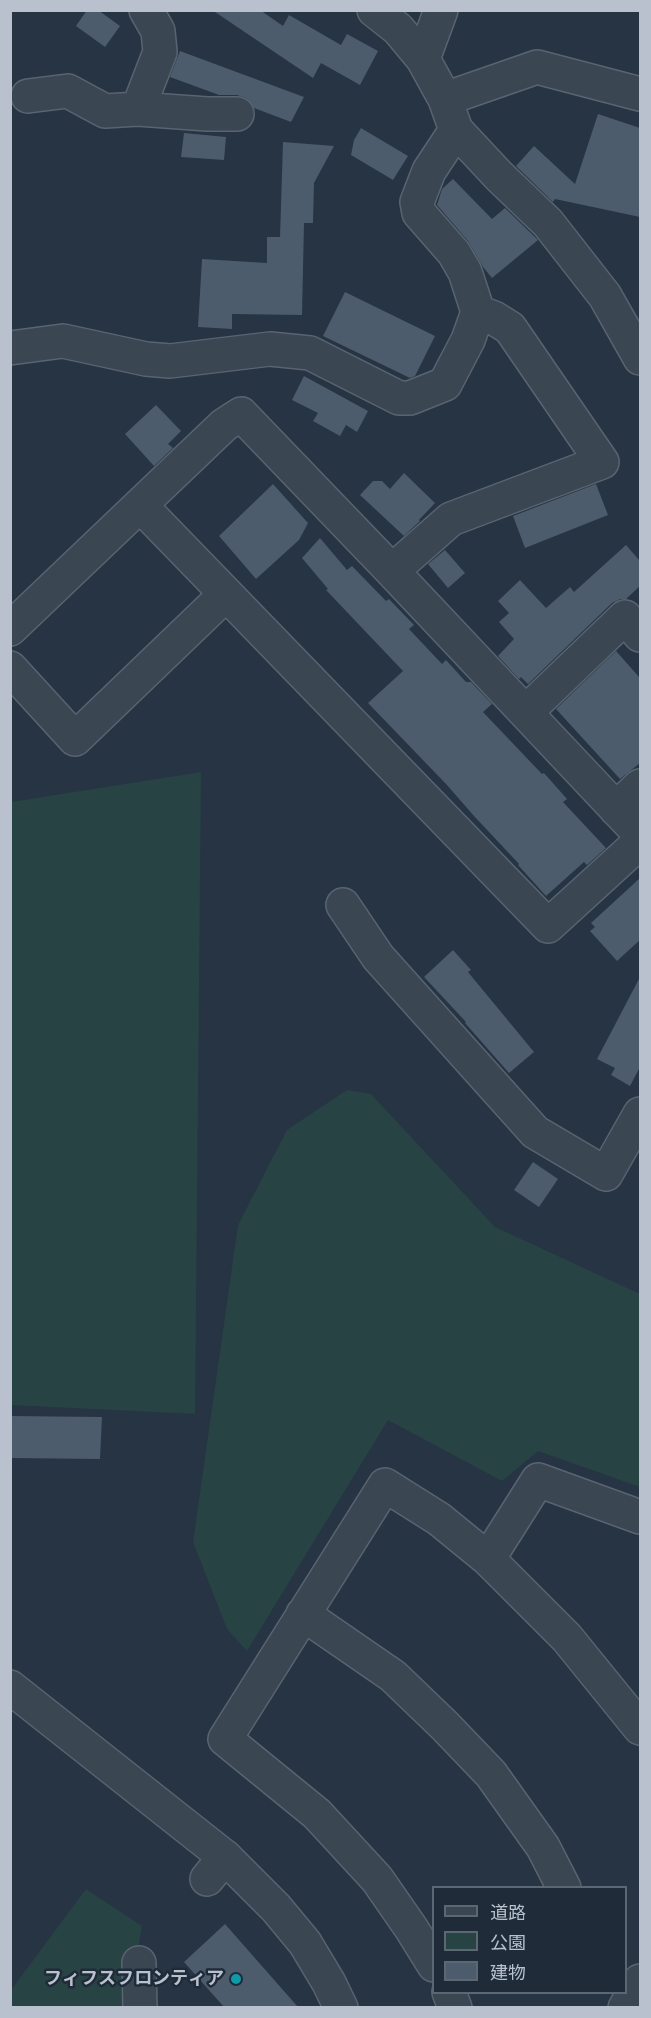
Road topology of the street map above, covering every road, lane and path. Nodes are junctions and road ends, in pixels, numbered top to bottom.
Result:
1 (146, 10) edge
2 (374, 10) edge
3 (441, 10) edge
4 (423, 59) junction
5 (640, 94) edge
6 (28, 96) dead end
7 (445, 99) junction
8 (138, 110) junction
9 (237, 114) dead end
10 (456, 130) junction
11 (478, 312) junction
12 (10, 348) edge
13 (640, 358) edge
14 (140, 505) junction
15 (392, 570) junction
16 (226, 594) junction
17 (10, 629) edge
18 (640, 635) edge
19 (10, 668) edge
20 (526, 712) junction
21 (640, 786) edge
22 (616, 809) junction
23 (640, 834) edge
24 (640, 842) edge
25 (343, 905) dead end
26 (638, 1124) edge
27 (640, 1517) edge
28 (488, 1559) junction
29 (303, 1614) junction
30 (10, 1688) edge
31 (638, 1717) edge
32 (563, 1886) edge
33 (432, 1962) edge
34 (139, 1963) dead end
35 (640, 1981) edge
36 (140, 2007) edge
37 (341, 2007) edge
38 (625, 2007) edge

1 - 8 street
2 - 4 street
3 - 4 street
4 - 7 street
5 - 7 street
6 - 8 street
7 - 10 street
8 - 9 street
10 - 11 street
10 - 13 street
11 - 12 street
11 - 15 street
14 - 15 street
14 - 16 street
14 - 17 street
15 - 20 street
16 - 19 street
16 - 24 street
18 - 20 street
20 - 22 street
21 - 22 street
22 - 23 street
25 - 26 street
27 - 28 street
28 - 29 street
28 - 31 street
29 - 32 street
29 - 33 street
30 - 37 street
34 - 36 street
35 - 38 street

